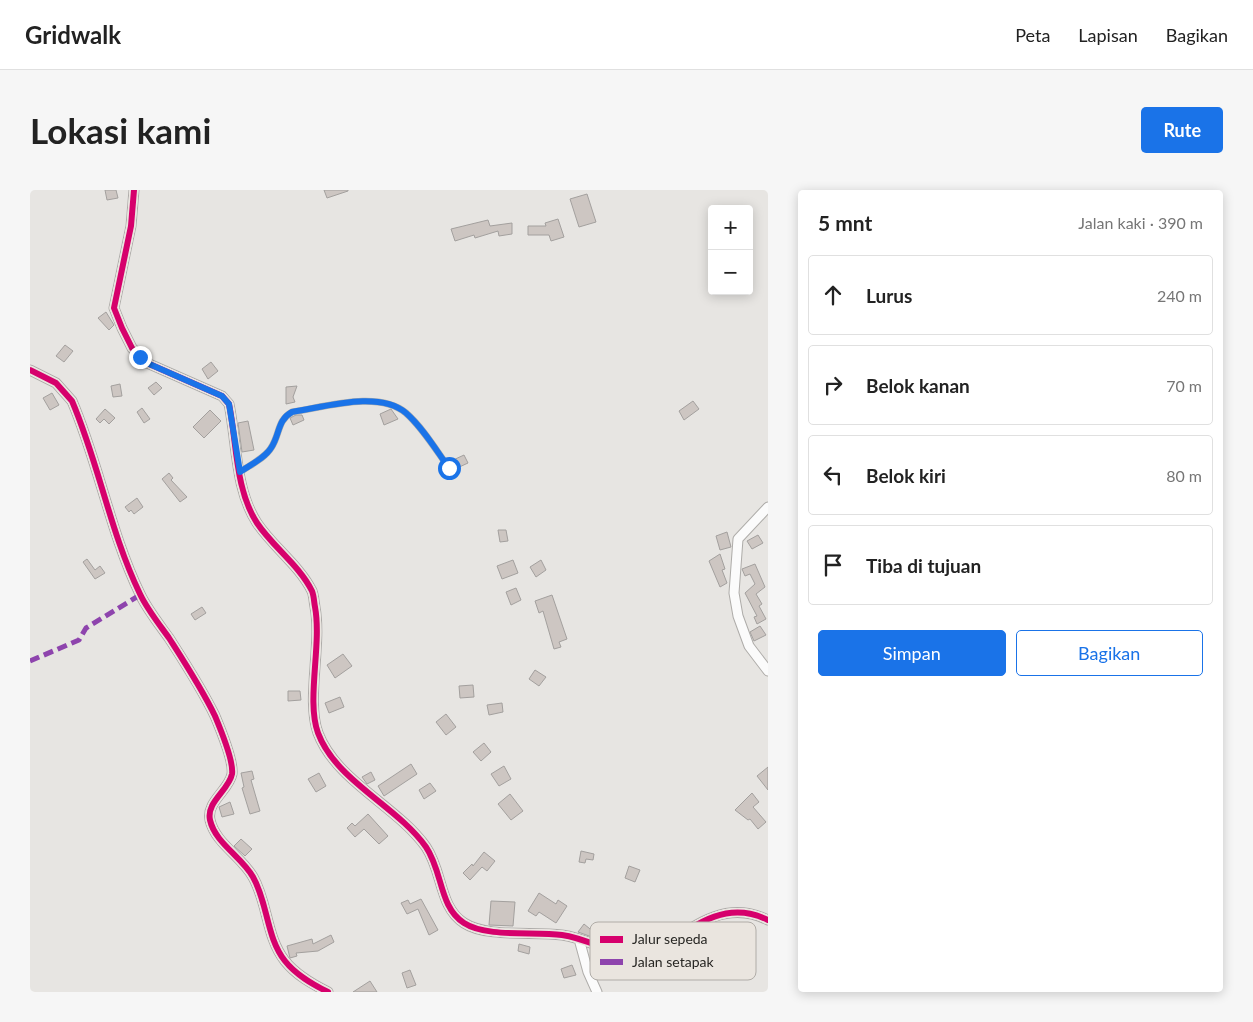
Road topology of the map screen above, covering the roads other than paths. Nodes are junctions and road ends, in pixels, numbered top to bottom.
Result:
1 (134, 190) edge
2 (30, 370) edge
3 (449, 468) dead end
4 (240, 472) junction
5 (768, 507) edge
6 (768, 671) edge
7 (768, 920) edge
8 (704, 922) edge
9 (579, 939) junction
10 (590, 943) edge
11 (590, 976) edge
12 (592, 980) edge
13 (328, 992) edge
14 (597, 992) edge

1 - 4 street
2 - 13 street
3 - 4 lane
4 - 9 street
5 - 6 street
7 - 8 street
9 - 10 street
9 - 11 street
12 - 14 street

